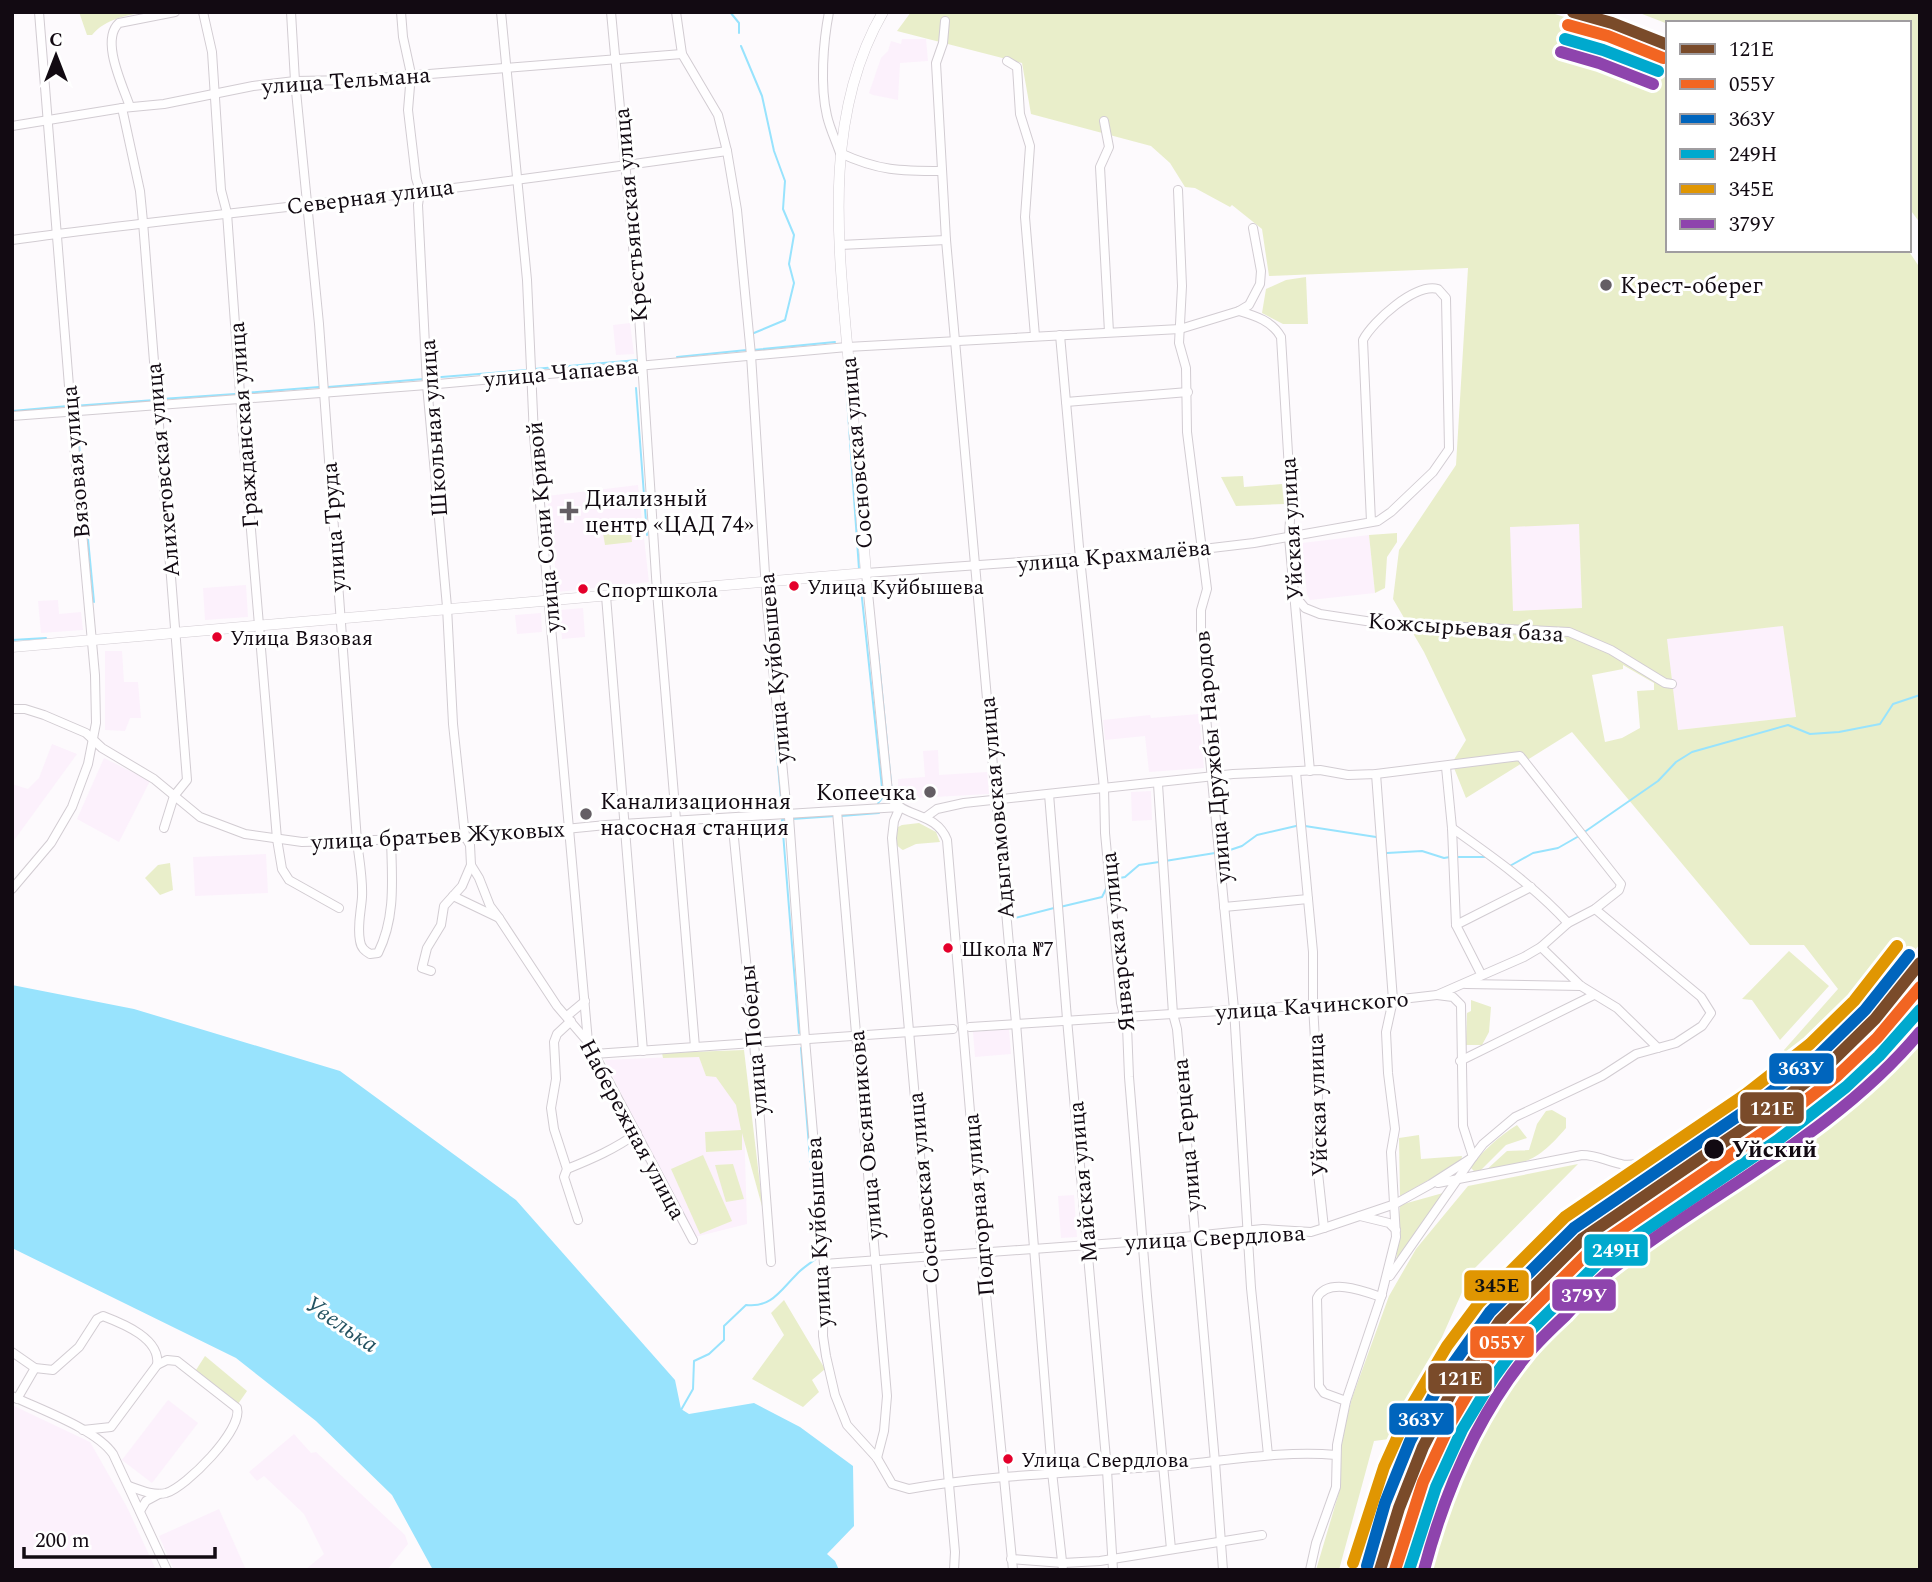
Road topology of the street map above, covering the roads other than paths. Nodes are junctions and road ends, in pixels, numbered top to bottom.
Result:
1 (39, 12) edge
2 (175, 12) edge
3 (203, 12) edge
4 (291, 12) edge
5 (401, 12) edge
6 (501, 12) edge
7 (611, 12) edge
8 (676, 12) edge
9 (829, 12) edge
10 (883, 12) edge
11 (945, 21) dead end
12 (682, 54) junction
13 (616, 59) junction
14 (1007, 61) dead end
15 (505, 68) junction
16 (411, 74) junction
17 (295, 81) junction
18 (214, 95) junction
19 (126, 108) junction
20 (47, 120) junction
21 (1104, 121) dead end
22 (12, 126) edge
23 (726, 147) junction
24 (840, 153) junction
25 (626, 165) junction
26 (942, 171) junction
27 (516, 178) junction
28 (1178, 190) dead end
29 (420, 191) junction
30 (308, 203) junction
31 (228, 213) junction
32 (143, 222) junction
33 (1253, 228) dead end
34 (57, 234) junction
35 (12, 240) edge
36 (946, 240) junction
37 (840, 245) junction
38 (1239, 311) junction
39 (1180, 329) junction
40 (1109, 332) junction
41 (1060, 335) junction
42 (1035, 336) junction
43 (957, 341) junction
44 (847, 347) junction
45 (751, 355) junction
46 (643, 365) junction
47 (531, 375) junction
48 (427, 384) junction
49 (323, 392) junction
50 (1188, 392) junction
51 (240, 397) junction
52 (1066, 402) junction
53 (156, 405) junction
54 (71, 411) junction
55 (12, 416) edge
56 (1374, 522) junction
57 (1289, 537) junction
58 (1203, 549) junction
59 (1080, 558) junction
60 (974, 567) junction
61 (866, 573) junction
62 (766, 583) junction
63 (657, 592) junction
64 (606, 596) junction
65 (1295, 596) junction
66 (550, 601) junction
67 (447, 610) junction
68 (340, 620) junction
69 (258, 625) junction
70 (176, 632) junction
71 (91, 640) junction
72 (12, 647) edge
73 (1672, 684) dead end
74 (12, 709) edge
75 (94, 740) junction
76 (1446, 767) junction
77 (1310, 771) junction
78 (1296, 772) junction
79 (1376, 774) junction
80 (1210, 777) junction
81 (1158, 784) junction
82 (1104, 788) junction
83 (1049, 794) junction
84 (174, 796) junction
85 (996, 800) junction
86 (900, 807) junction
87 (837, 811) junction
88 (787, 814) junction
89 (926, 817) junction
90 (732, 818) junction
91 (677, 822) junction
92 (624, 825) junction
93 (164, 828) dead end
94 (1452, 828) junction
95 (569, 830) junction
96 (276, 839) junction
97 (391, 839) junction
98 (467, 840) junction
99 (357, 841) junction
100 (471, 865) junction
101 (1531, 887) junction
102 (12, 889) edge
103 (453, 896) junction
104 (1308, 899) junction
105 (1224, 907) junction
106 (339, 908) dead end
107 (1595, 909) junction
108 (499, 918) junction
109 (1568, 923) junction
110 (1456, 925) junction
111 (1541, 947) junction
112 (431, 971) dead end
113 (1481, 974) junction
114 (1463, 984) junction
115 (1581, 986) junction
116 (1437, 995) junction
117 (1594, 995) junction
118 (1393, 1000) junction
119 (585, 1002) junction
120 (1313, 1005) junction
121 (1234, 1009) junction
122 (1173, 1014) junction
123 (1125, 1017) junction
124 (569, 1019) junction
125 (1066, 1019) junction
126 (1016, 1023) junction
127 (970, 1027) dead end
128 (953, 1029) dead end
129 (910, 1031) junction
130 (855, 1036) junction
131 (805, 1039) junction
132 (588, 1042) junction
133 (754, 1042) junction
134 (695, 1047) junction
135 (1658, 1048) junction
136 (643, 1051) junction
137 (594, 1054) junction
138 (1461, 1061) junction
139 (637, 1133) junction
140 (1688, 1153) dead end
141 (1473, 1157) junction
142 (567, 1169) junction
143 (1458, 1179) junction
144 (1432, 1185) junction
145 (1395, 1204) junction
146 (1359, 1216) junction
147 (578, 1220) dead end
148 (1324, 1228) junction
149 (1396, 1230) junction
150 (1249, 1232) junction
151 (1194, 1236) junction
152 (693, 1240) dead end
153 (1143, 1241) junction
154 (1087, 1244) junction
155 (1034, 1249) junction
156 (982, 1254) junction
157 (929, 1256) junction
158 (876, 1259) junction
159 (771, 1262) dead end
160 (824, 1264) junction
161 (1381, 1297) junction
162 (12, 1352) edge
163 (157, 1365) junction
164 (35, 1368) junction
165 (15, 1397) edge
166 (1346, 1401) junction
167 (111, 1427) junction
168 (83, 1430) junction
169 (106, 1444) junction
170 (1268, 1455) junction
171 (1336, 1455) junction
172 (877, 1458) junction
173 (1215, 1462) junction
174 (1163, 1466) junction
175 (1107, 1470) junction
176 (1052, 1472) junction
177 (1003, 1478) junction
178 (948, 1483) junction
179 (129, 1486) junction
180 (159, 1494) junction
181 (140, 1511) junction
182 (1262, 1535) dead end
183 (1220, 1542) junction
184 (1171, 1549) junction
185 (1011, 1559) junction
186 (1112, 1559) junction
187 (1063, 1567) edge
188 (167, 1570) edge
189 (954, 1570) edge
190 (1012, 1570) edge
191 (1113, 1570) edge
192 (1223, 1570) edge
193 (1310, 1570) edge

1 - 20 street, Вязовая улица
2 - 19 street, Алихетовская улица
3 - 18 street, Гражданская улица
4 - 17 street, улица Труда
5 - 16 street, Школьная улица
6 - 15 street, улица Сони Кривой
7 - 13 street, Крестьянская улица
8 - 12 street, улица Куйбышева
9 - 24 street, Сосновская улица
10 - 24 main road, Сосновская улица
11 - 26 street, Адыгамовская улица
12 - 13 street, улица Тельмана
12 - 23 street, улица Куйбышева
13 - 15 street, улица Тельмана
13 - 25 street, Крестьянская улица
14 - 42 street
15 - 16 street, улица Тельмана
15 - 27 street, улица Сони Кривой
16 - 17 street, улица Тельмана
16 - 29 street, Школьная улица
17 - 18 street, улица Тельмана
17 - 30 street, улица Труда
18 - 19 street, улица Тельмана
18 - 31 street, Гражданская улица
19 - 20 street, улица Тельмана
19 - 32 street, Алихетовская улица
20 - 22 street, улица Тельмана
20 - 34 street, Вязовая улица
21 - 40 street
23 - 25 street, Северная улица
23 - 45 street, улица Куйбышева
24 - 26 street
24 - 37 main road, Сосновская улица
25 - 27 street, Северная улица
25 - 46 street, Крестьянская улица
26 - 36 street, Адыгамовская улица
27 - 29 street, Северная улица
27 - 47 street, улица Сони Кривой
28 - 39 street, улица Дружбы Народов
29 - 30 street, Северная улица
29 - 48 street, Школьная улица
30 - 31 street, Северная улица
30 - 49 street, улица Труда
31 - 32 street, Северная улица
31 - 51 street, Гражданская улица
32 - 34 street, Северная улица
32 - 53 street, Алихетовская улица
33 - 38 street
34 - 35 street, Северная улица
34 - 54 street, Вязовая улица
36 - 37 street
36 - 43 street, Адыгамовская улица
37 - 44 main road, Сосновская улица
38 - 39 street, улица Чапаева
38 - 57 street, Уйская улица
39 - 40 street, улица Чапаева
39 - 50 street, улица Дружбы Народов
40 - 41 street, улица Чапаева
41 - 42 street, улица Чапаева
41 - 52 street, Январская улица
42 - 43 street, улица Чапаева
43 - 44 street, улица Чапаева
43 - 60 street, Адыгамовская улица
44 - 45 street, улица Чапаева
44 - 61 main road, Сосновская улица
45 - 46 street, улица Чапаева
45 - 62 street, улица Куйбышева
46 - 47 street, улица Чапаева
46 - 63 street, Крестьянская улица
47 - 48 street, улица Чапаева
47 - 66 street, улица Сони Кривой
48 - 49 street, улица Чапаева
48 - 67 street, Школьная улица
49 - 51 street, улица Чапаева
49 - 68 street, улица Труда
50 - 52 street
50 - 58 street, улица Дружбы Народов
51 - 53 street, улица Чапаева
51 - 69 street, Гражданская улица
52 - 59 street, Январская улица
53 - 54 street, улица Чапаева
53 - 70 street, Алихетовская улица
54 - 55 street, улица Чапаева
54 - 71 street, Вязовая улица
56 - 56 street
56 - 57 street, улица Крахмалёва
57 - 58 street, улица Крахмалёва
57 - 65 street, Уйская улица
58 - 59 street, улица Крахмалёва
58 - 80 street, улица Дружбы Народов
59 - 60 street, улица Крахмалёва
59 - 82 street, Январская улица
60 - 61 street, улица Крахмалёва
60 - 85 street, Адыгамовская улица
61 - 62 main road, улица Крахмалёва
61 - 86 street, Сосновская улица
62 - 63 main road, улица Крахмалёва
62 - 88 street, улица Куйбышева
63 - 64 main road, улица Крахмалёва
63 - 91 street, Крестьянская улица
64 - 66 main road, улица Крахмалёва
64 - 92 street
65 - 73 street, Кожсырьевая база
65 - 77 street, Уйская улица
66 - 67 main road, улица Крахмалёва
66 - 95 street, улица Сони Кривой
67 - 68 main road, улица Крахмалёва
67 - 98 street, Школьная улица
68 - 69 main road, улица Крахмалёва
68 - 99 street, улица Труда
69 - 70 main road, улица Крахмалёва
69 - 96 street, Гражданская улица
70 - 71 main road, улица Крахмалёва
70 - 84 street, Алихетовская улица
71 - 72 main road, улица Крахмалёва
71 - 75 street, Вязовая улица
74 - 75 street, улица братьев Жуковых
75 - 84 street, улица братьев Жуковых
75 - 102 street, Вязовая улица
76 - 79 street
76 - 94 street
76 - 107 street, улица Качинского
77 - 78 street
77 - 79 street
78 - 80 street
78 - 104 street, Уйская улица
79 - 118 street
80 - 81 street
80 - 105 street, улица Дружбы Народов
81 - 82 street
81 - 122 street, улица Герцена
82 - 83 street
82 - 123 street, Январская улица
83 - 85 street
83 - 125 street, Майская улица
84 - 93 street, Алихетовская улица
84 - 96 street, улица братьев Жуковых
85 - 89 street
85 - 126 street, Адыгамовская улица
86 - 87 street, улица братьев Жуковых
86 - 89 street
86 - 129 street, Сосновская улица
87 - 88 street, улица братьев Жуковых
87 - 130 street, улица Овсянникова
88 - 90 street, улица братьев Жуковых
88 - 131 street, улица Куйбышева
89 - 156 street, Подгорная улица
90 - 91 street, улица братьев Жуковых
90 - 133 street, улица Победы
91 - 92 street, улица братьев Жуковых
91 - 134 street, Крестьянская улица
92 - 95 street, улица братьев Жуковых
92 - 136 street
94 - 101 street
94 - 110 street
95 - 98 street, улица братьев Жуковых
95 - 119 street, улица Сони Кривой
96 - 99 street, улица братьев Жуковых
96 - 106 street
97 - 98 street, улица братьев Жуковых
97 - 99 street, улица братьев Жуковых
97 - 99 street, улица Труда
98 - 100 street, Школьная улица
100 - 103 street
100 - 108 street, Школьная улица
101 - 109 street
101 - 110 street
103 - 108 street
103 - 112 street
104 - 105 street, улица Дружбы Народов
104 - 120 street, Уйская улица
105 - 121 street, улица Дружбы Народов
107 - 109 street, улица Качинского
107 - 135 street, улица Свердлова
108 - 124 street, Набережная улица
109 - 111 street, улица Качинского
110 - 113 street
111 - 113 street, улица Качинского
111 - 115 street
113 - 114 street, улица Качинского
114 - 115 street
114 - 116 street, улица Качинского
115 - 117 street
116 - 118 street, улица Качинского
116 - 138 street
117 - 135 street
117 - 138 street
118 - 120 street, улица Качинского
118 - 145 street
119 - 124 street
119 - 132 street, улица Сони Кривой
120 - 121 street, улица Качинского
120 - 148 street, Уйская улица
121 - 122 street, улица Качинского
121 - 150 street, улица Дружбы Народов
122 - 123 street, улица Качинского
122 - 151 street, улица Герцена
123 - 125 street, улица Качинского
123 - 153 street, Январская улица
124 - 132 street, Набережная улица
124 - 142 street, Набережная улица
125 - 126 street, улица Качинского
125 - 154 street, Майская улица
126 - 127 street, улица Качинского
126 - 155 street, Адыгамовская улица
128 - 129 street
129 - 130 street
129 - 157 street, Сосновская улица
130 - 131 street
130 - 158 street, улица Овсянникова
131 - 133 street
131 - 160 street, улица Куйбышева
132 - 137 street, Набережная улица
133 - 134 street
133 - 159 street, улица Победы
134 - 136 street
135 - 141 street, улица Свердлова
136 - 137 street
137 - 139 street, Набережная улица
138 - 141 street
139 - 142 street
139 - 152 street, Набережная улица
140 - 143 street
141 - 143 street
141 - 144 street, улица Свердлова
142 - 147 street, Набережная улица
143 - 144 street
143 - 161 street
144 - 145 street, улица Свердлова
145 - 146 street, улица Свердлова
145 - 149 street
146 - 148 street, улица Свердлова
146 - 149 street
148 - 150 street, улица Свердлова
149 - 161 street
150 - 151 street, улица Свердлова
150 - 170 street, улица Дружбы Народов
151 - 153 street, улица Свердлова
151 - 173 street, улица Герцена
153 - 154 street, улица Свердлова
153 - 174 street, Январская улица
154 - 155 street, улица Свердлова
154 - 175 street, Майская улица
155 - 156 street, улица Свердлова
155 - 176 street, Адыгамовская улица
156 - 157 street, улица Свердлова
156 - 177 street, Подгорная улица
157 - 158 street, улица Свердлова
157 - 178 street, Сосновская улица
158 - 160 street, улица Свердлова
158 - 172 street, улица Овсянникова
160 - 172 street, улица Куйбышева
161 - 166 street
161 - 166 street
162 - 164 street
163 - 164 street
163 - 167 street
163 - 180 street
164 - 165 street
165 - 168 street
166 - 171 street
167 - 168 street
167 - 169 street
168 - 169 street
169 - 179 street
170 - 171 street
170 - 173 street
171 - 193 street
172 - 178 street, улица Куйбышева
173 - 174 street
173 - 183 street, улица Герцена
174 - 175 street
174 - 184 street, Январская улица
175 - 176 street
175 - 186 street, Майская улица
176 - 177 street
176 - 187 street, Адыгамовская улица
177 - 178 street
177 - 185 street, Подгорная улица
178 - 189 street, Сосновская улица
179 - 180 street
179 - 181 street
180 - 181 street
181 - 188 street
182 - 183 street
183 - 184 street
183 - 192 street, улица Герцена
184 - 186 street
185 - 187 street
185 - 190 street, Подгорная улица
186 - 187 street
186 - 191 street, Майская улица

